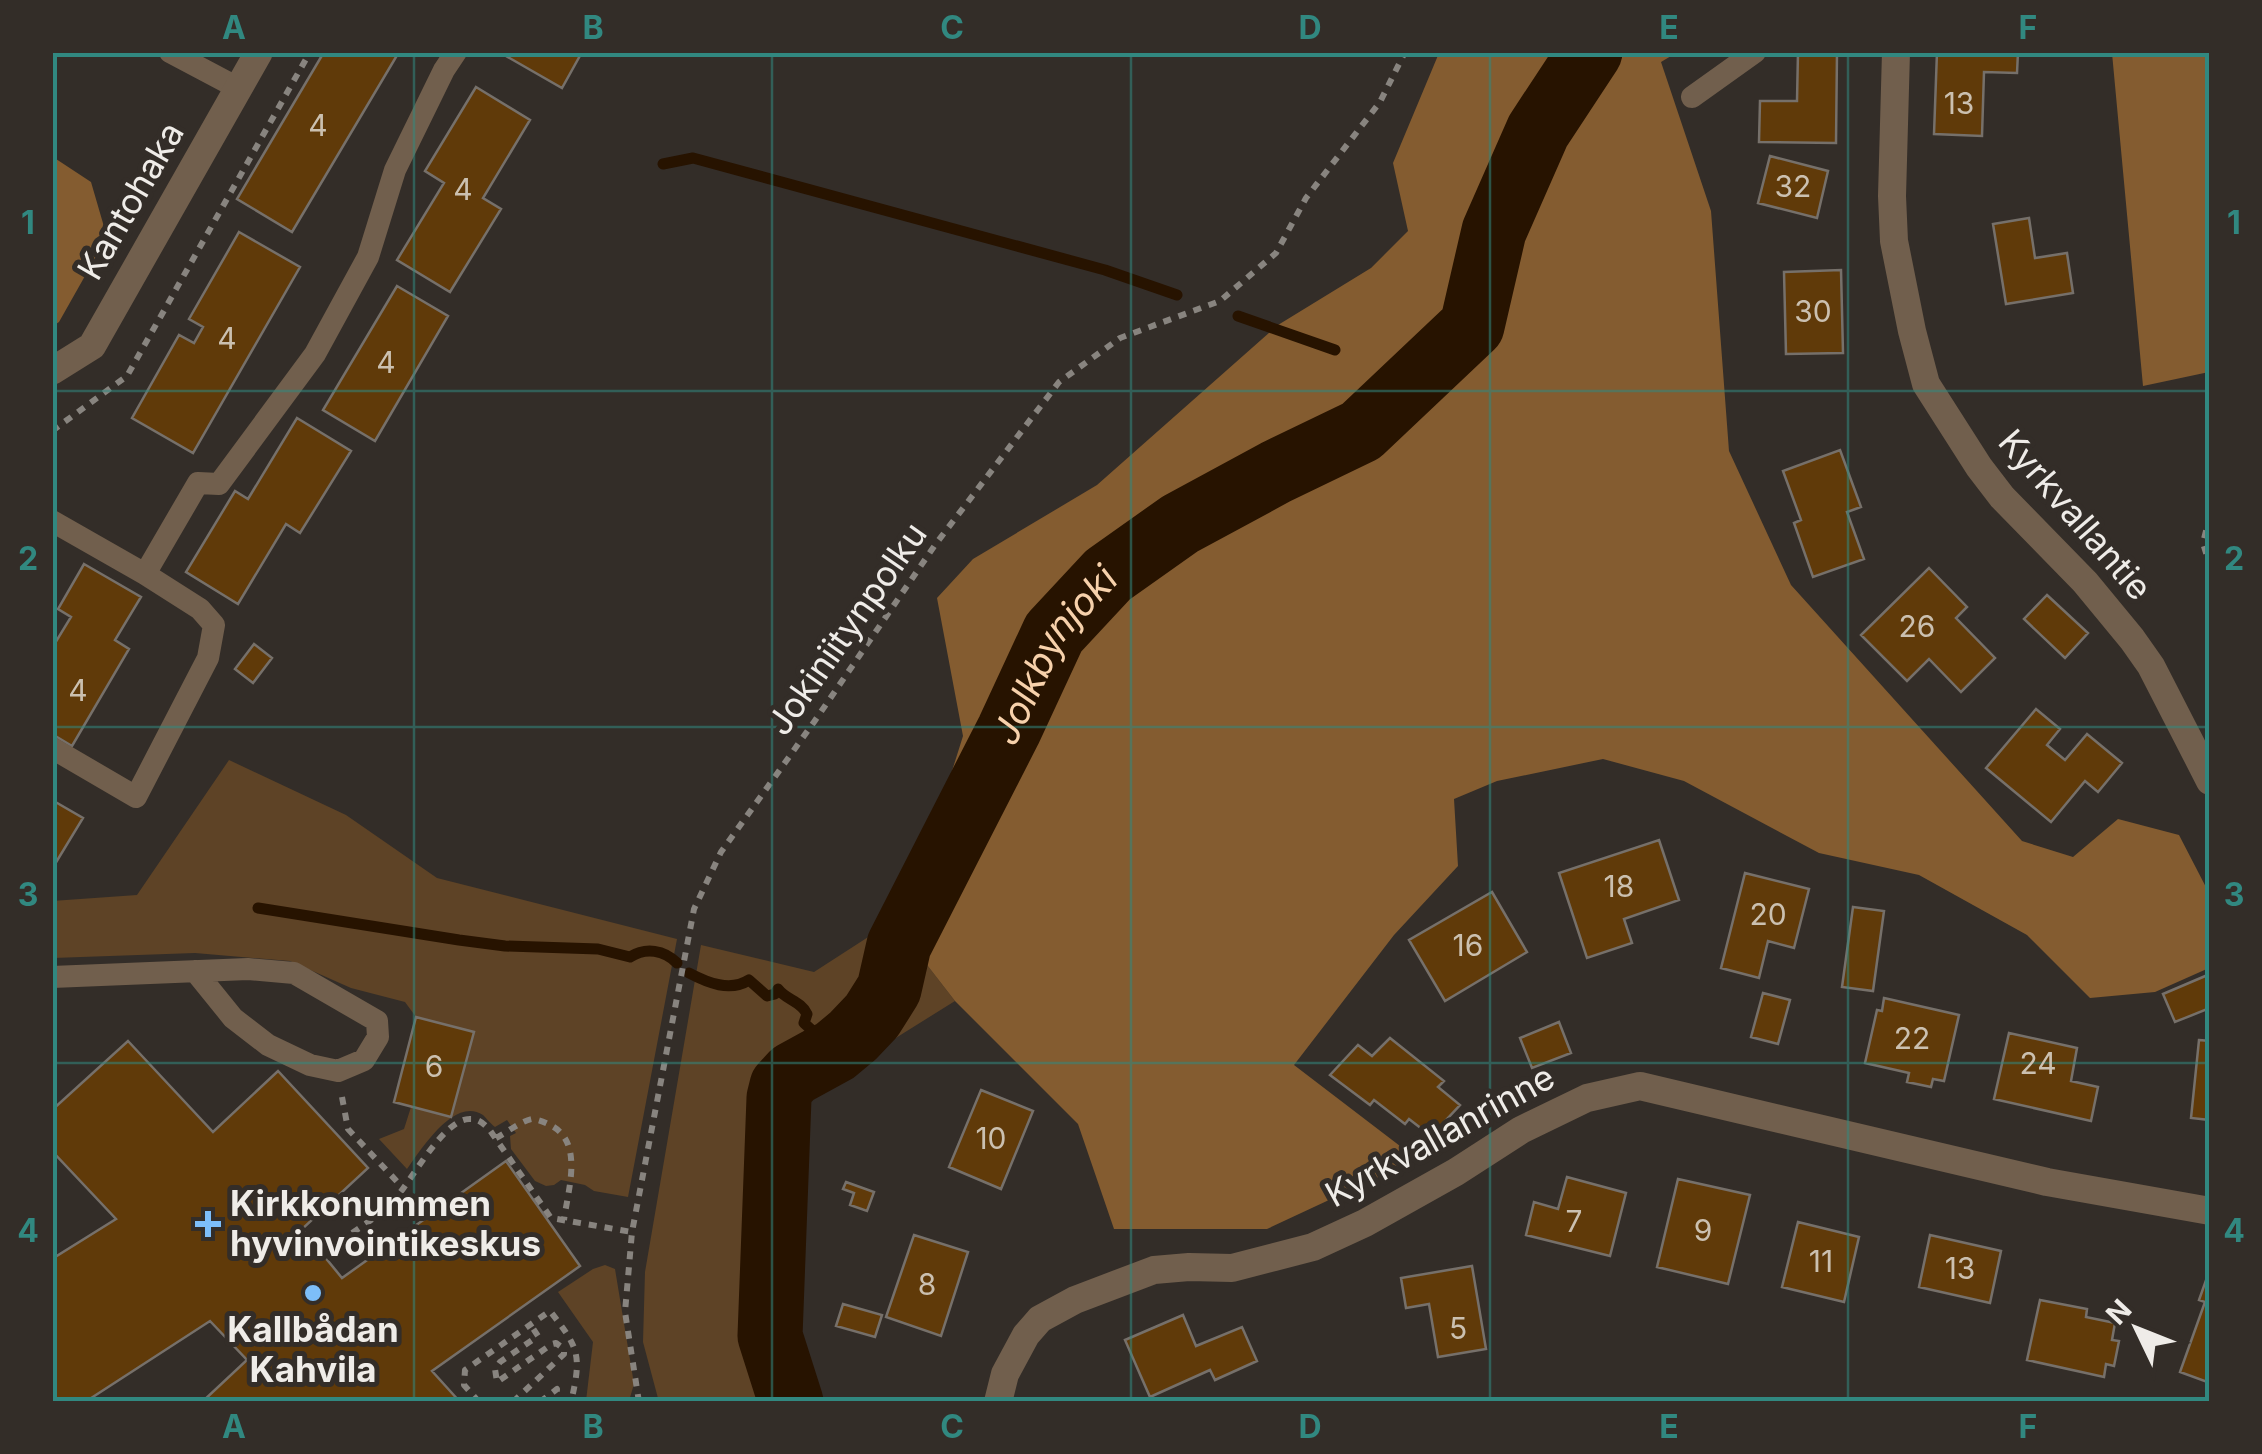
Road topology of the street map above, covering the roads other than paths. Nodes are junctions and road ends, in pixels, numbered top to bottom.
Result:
1 (170, 52) edge
2 (259, 52) edge
3 (456, 52) edge
4 (1755, 52) edge
5 (1896, 52) edge
6 (238, 88) junction
7 (1692, 97) dead end
8 (52, 371) edge
9 (53, 524) edge
10 (145, 574) junction
11 (52, 748) edge
12 (2210, 782) edge
13 (195, 971) junction
14 (52, 978) edge
15 (2210, 1211) edge
16 (998, 1402) edge

1 - 6 lane
2 - 6 street, Kantohaka
3 - 10 lane
4 - 7 lane
5 - 12 street, Kyrkvallantie
6 - 8 street, Kantohaka
9 - 10 lane
10 - 11 lane
13 - 13 lane
13 - 14 lane
15 - 16 street, Kyrkvallanrinne

